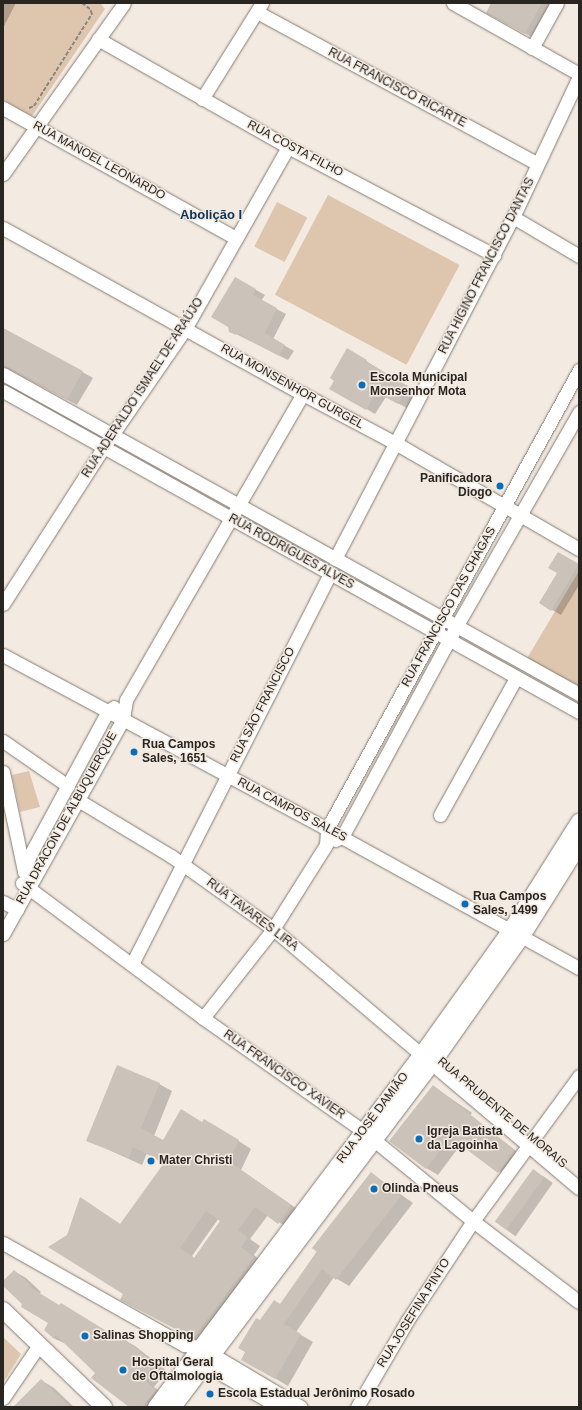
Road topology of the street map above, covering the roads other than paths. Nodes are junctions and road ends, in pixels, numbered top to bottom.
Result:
1 (453, 3) edge
2 (557, 3) edge
3 (121, 4) edge
4 (259, 8) edge
5 (98, 39) junction
6 (532, 48) junction
7 (579, 74) edge
8 (579, 77) edge
9 (202, 99) junction
10 (3, 108) edge
11 (36, 127) junction
12 (288, 146) junction
13 (538, 164) junction
14 (3, 174) edge
15 (513, 217) junction
16 (3, 228) edge
17 (236, 238) junction
18 (494, 255) junction
19 (579, 256) edge
20 (185, 328) junction
21 (579, 370) edge
22 (3, 374) edge
23 (3, 391) edge
24 (303, 394) junction
25 (579, 412) edge
26 (554, 416) junction
27 (575, 429) edge
28 (112, 436) junction
29 (397, 444) junction
30 (103, 448) junction
31 (238, 506) junction
32 (504, 508) junction
33 (520, 516) junction
34 (230, 518) junction
35 (579, 549) edge
36 (335, 559) junction
37 (330, 574) junction
38 (3, 604) edge
39 (442, 619) junction
40 (456, 627) junction
41 (435, 632) junction
42 (449, 640) junction
43 (3, 655) edge
44 (516, 678) junction
45 (579, 694) edge
46 (126, 700) junction
47 (108, 711) junction
48 (579, 712) edge
49 (123, 719) junction
50 (3, 741) edge
51 (3, 772) edge
52 (227, 775) junction
53 (68, 786) junction
54 (78, 800) junction
55 (440, 815) dead end
56 (579, 822) edge
57 (327, 828) junction
58 (342, 837) junction
59 (326, 845) junction
60 (579, 845) edge
61 (182, 864) junction
62 (25, 881) junction
63 (3, 902) edge
64 (19, 906) junction
65 (273, 929) junction
66 (517, 933) junction
67 (3, 934) edge
68 (132, 964) junction
69 (579, 968) edge
70 (203, 1018) junction
71 (425, 1055) junction
72 (579, 1076) edge
73 (369, 1135) junction
74 (532, 1143) junction
75 (579, 1176) edge
76 (579, 1188) edge
77 (473, 1221) junction
78 (3, 1243) edge
79 (579, 1302) edge
80 (3, 1310) edge
81 (39, 1344) junction
82 (199, 1354) junction
83 (3, 1398) edge
84 (104, 1407) edge
85 (156, 1407) edge
86 (173, 1407) edge
87 (279, 1407) edge
88 (301, 1407) edge
89 (357, 1407) edge

1 - 6 street
2 - 6 street
3 - 5 street
4 - 9 street
4 - 13 street, RUA FRANCISCO RICARTE
5 - 9 street, RUA COSTA FILHO
5 - 11 street
6 - 7 street
8 - 13 street, RUA HIGINO FRANCISCO DANTAS
9 - 12 street, RUA COSTA FILHO
10 - 11 street, RUA MANOEL LEONARDO
11 - 14 street
11 - 17 street, RUA MANOEL LEONARDO
12 - 17 street, RUA ADERALDO ISMAEL DE ARAÚJO
12 - 18 street, RUA COSTA FILHO
13 - 15 street, RUA HIGINO FRANCISCO DANTAS
15 - 18 street, RUA HIGINO FRANCISCO DANTAS
15 - 19 street
16 - 20 street, RUA MONSENHOR GURGEL
17 - 20 street, RUA ADERALDO ISMAEL DE ARAÚJO
18 - 29 street, RUA HIGINO FRANCISCO DANTAS
20 - 24 street, RUA MONSENHOR GURGEL
20 - 28 street, RUA ADERALDO ISMAEL DE ARAÚJO
21 - 26 street, RUA FRANCISCO DAS CHAGAS
22 - 28 street, RUA RODRIGUES ALVES
23 - 30 street, RUA RODRIGUES ALVES
24 - 29 street, RUA MONSENHOR GURGEL
24 - 31 street, RUA DRACON DE ALBUQUERQUE
25 - 27 street, RUA FRANCISCO DAS CHAGAS
26 - 27 street
26 - 32 street, RUA FRANCISCO DAS CHAGAS
27 - 33 street, RUA FRANCISCO DAS CHAGAS
28 - 30 street, RUA ADERALDO ISMAEL DE ARAÚJO
28 - 31 street, RUA RODRIGUES ALVES
29 - 32 street, RUA MONSENHOR GURGEL
29 - 36 street, RUA HIGINO FRANCISCO DANTAS
30 - 34 street, RUA RODRIGUES ALVES
30 - 38 street, RUA ADERALDO ISMAEL DE ARAÚJO
31 - 34 street, RUA DRACON DE ALBUQUERQUE
31 - 36 street, RUA RODRIGUES ALVES
32 - 33 street, RUA MONSENHOR GURGEL
32 - 39 street, RUA FRANCISCO DAS CHAGAS
33 - 35 street, RUA MONSENHOR GURGEL
33 - 40 street, RUA FRANCISCO DAS CHAGAS
34 - 37 street, RUA RODRIGUES ALVES
34 - 46 street, RUA DRACON DE ALBUQUERQUE
36 - 39 street, RUA RODRIGUES ALVES
37 - 41 street, RUA RODRIGUES ALVES
37 - 52 street, RUA SÃO FRANCISCO
39 - 40 street, RUA RODRIGUES ALVES
39 - 41 street, RUA FRANCISCO DAS CHAGAS
40 - 42 street, RUA FRANCISCO DAS CHAGAS
40 - 45 street, RUA RODRIGUES ALVES
41 - 42 street, RUA RODRIGUES ALVES
41 - 57 street, RUA FRANCISCO DAS CHAGAS
42 - 44 street, RUA RODRIGUES ALVES
42 - 58 street, RUA FRANCISCO DAS CHAGAS
43 - 47 street, RUA CAMPOS SALES
44 - 48 street, RUA RODRIGUES ALVES
44 - 55 street
46 - 47 street, RUA DRACON DE ALBUQUERQUE
46 - 49 street, RUA DRACON DE ALBUQUERQUE
47 - 49 street, RUA CAMPOS SALES
47 - 53 street, RUA DRACON DE ALBUQUERQUE
49 - 52 street, RUA CAMPOS SALES
49 - 54 street, RUA DRACON DE ALBUQUERQUE
50 - 53 street
51 - 62 street
52 - 57 street, RUA CAMPOS SALES
52 - 61 street, RUA SÃO FRANCISCO
53 - 62 street, RUA DRACON DE ALBUQUERQUE
54 - 61 street, RUA TAVARES LIRA
54 - 62 street, RUA DRACON DE ALBUQUERQUE
56 - 66 street, RUA JOSÉ DAMIÃO
57 - 58 street, RUA CAMPOS SALES
57 - 59 street, RUA FRANCISCO DAS CHAGAS
58 - 59 street
58 - 66 street, RUA CAMPOS SALES
59 - 65 street, RUA FRANCISCO DAS CHAGAS
60 - 66 street, RUA JOSÉ DAMIÃO
61 - 65 street, RUA TAVARES LIRA
61 - 68 street, RUA SÃO FRANCISCO
62 - 64 street
62 - 68 street, RUA FRANCISCO XAVIER
63 - 64 street
64 - 67 street, RUA DRACON DE ALBUQUERQUE
65 - 70 street, RUA FRANCISCO DAS CHAGAS
65 - 71 street, RUA TAVARES LIRA
66 - 69 street, RUA CAMPOS SALES
66 - 71 street, RUA JOSÉ DAMIÃO
68 - 70 street, RUA FRANCISCO XAVIER
70 - 73 street, RUA FRANCISCO XAVIER
71 - 73 street, RUA JOSÉ DAMIÃO
71 - 74 street, RUA PRUDENTE DE MORAIS
72 - 74 street, RUA JOSEFINA PINTO
73 - 77 street, RUA FRANCISCO XAVIER
73 - 82 street, RUA JOSÉ DAMIÃO
74 - 75 street, RUA PRUDENTE DE MORAIS
74 - 76 street, RUA PRUDENTE DE MORAIS
74 - 77 street, RUA JOSEFINA PINTO
77 - 79 street, RUA FRANCISCO XAVIER
77 - 89 street, RUA JOSEFINA PINTO
78 - 82 street
80 - 81 street
81 - 83 street
81 - 84 street
82 - 85 street, RUA JOSÉ DAMIÃO
82 - 86 street, RUA JOSÉ DAMIÃO
82 - 87 street
82 - 88 street

